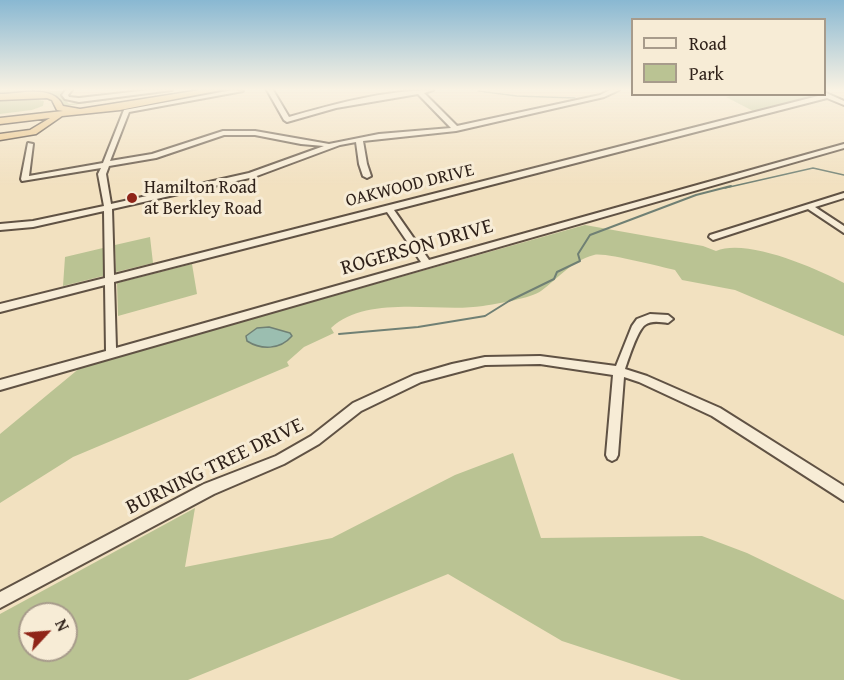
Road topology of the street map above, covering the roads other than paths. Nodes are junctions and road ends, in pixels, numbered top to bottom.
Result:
1 (43, 122) edge
2 (49, 122) edge
3 (122, 122) edge
4 (287, 122) edge
5 (449, 122) edge
6 (488, 122) edge
7 (723, 122) edge
8 (456, 129) junction
9 (0, 136) edge
10 (278, 137) junction
11 (359, 139) junction
12 (301, 142) junction
13 (338, 143) junction
14 (30, 144) dead end
15 (844, 146) edge
16 (302, 157) junction
17 (104, 164) junction
18 (367, 176) dead end
19 (844, 195) edge
20 (808, 206) junction
21 (108, 207) junction
22 (389, 208) junction
23 (0, 227) edge
24 (844, 230) edge
25 (713, 237) dead end
26 (427, 264) junction
27 (111, 279) junction
28 (0, 308) edge
29 (668, 319) dead end
30 (111, 353) junction
31 (619, 371) junction
32 (0, 385) edge
33 (612, 455) dead end
34 (844, 494) edge
35 (0, 600) edge

1 - 9 highway
2 - 9 highway
3 - 17 street
4 - 10 street
5 - 8 street
6 - 8 street
7 - 22 street, OAKWOOD DRIVE
8 - 11 street
10 - 12 street
10 - 17 street
11 - 13 street
11 - 18 street
12 - 13 street
12 - 16 street
13 - 16 street
14 - 17 street
15 - 26 street, ROGERSON DRIVE
16 - 21 street
17 - 21 street
19 - 20 street
20 - 24 street
20 - 25 street
21 - 23 street
21 - 27 street
22 - 26 street
22 - 27 street, OAKWOOD DRIVE
26 - 30 street, ROGERSON DRIVE
27 - 28 street, OAKWOOD DRIVE
27 - 30 street
29 - 31 street
30 - 32 street, ROGERSON DRIVE
31 - 33 street
31 - 34 street, BURNING TREE DRIVE
31 - 35 street, BURNING TREE DRIVE

